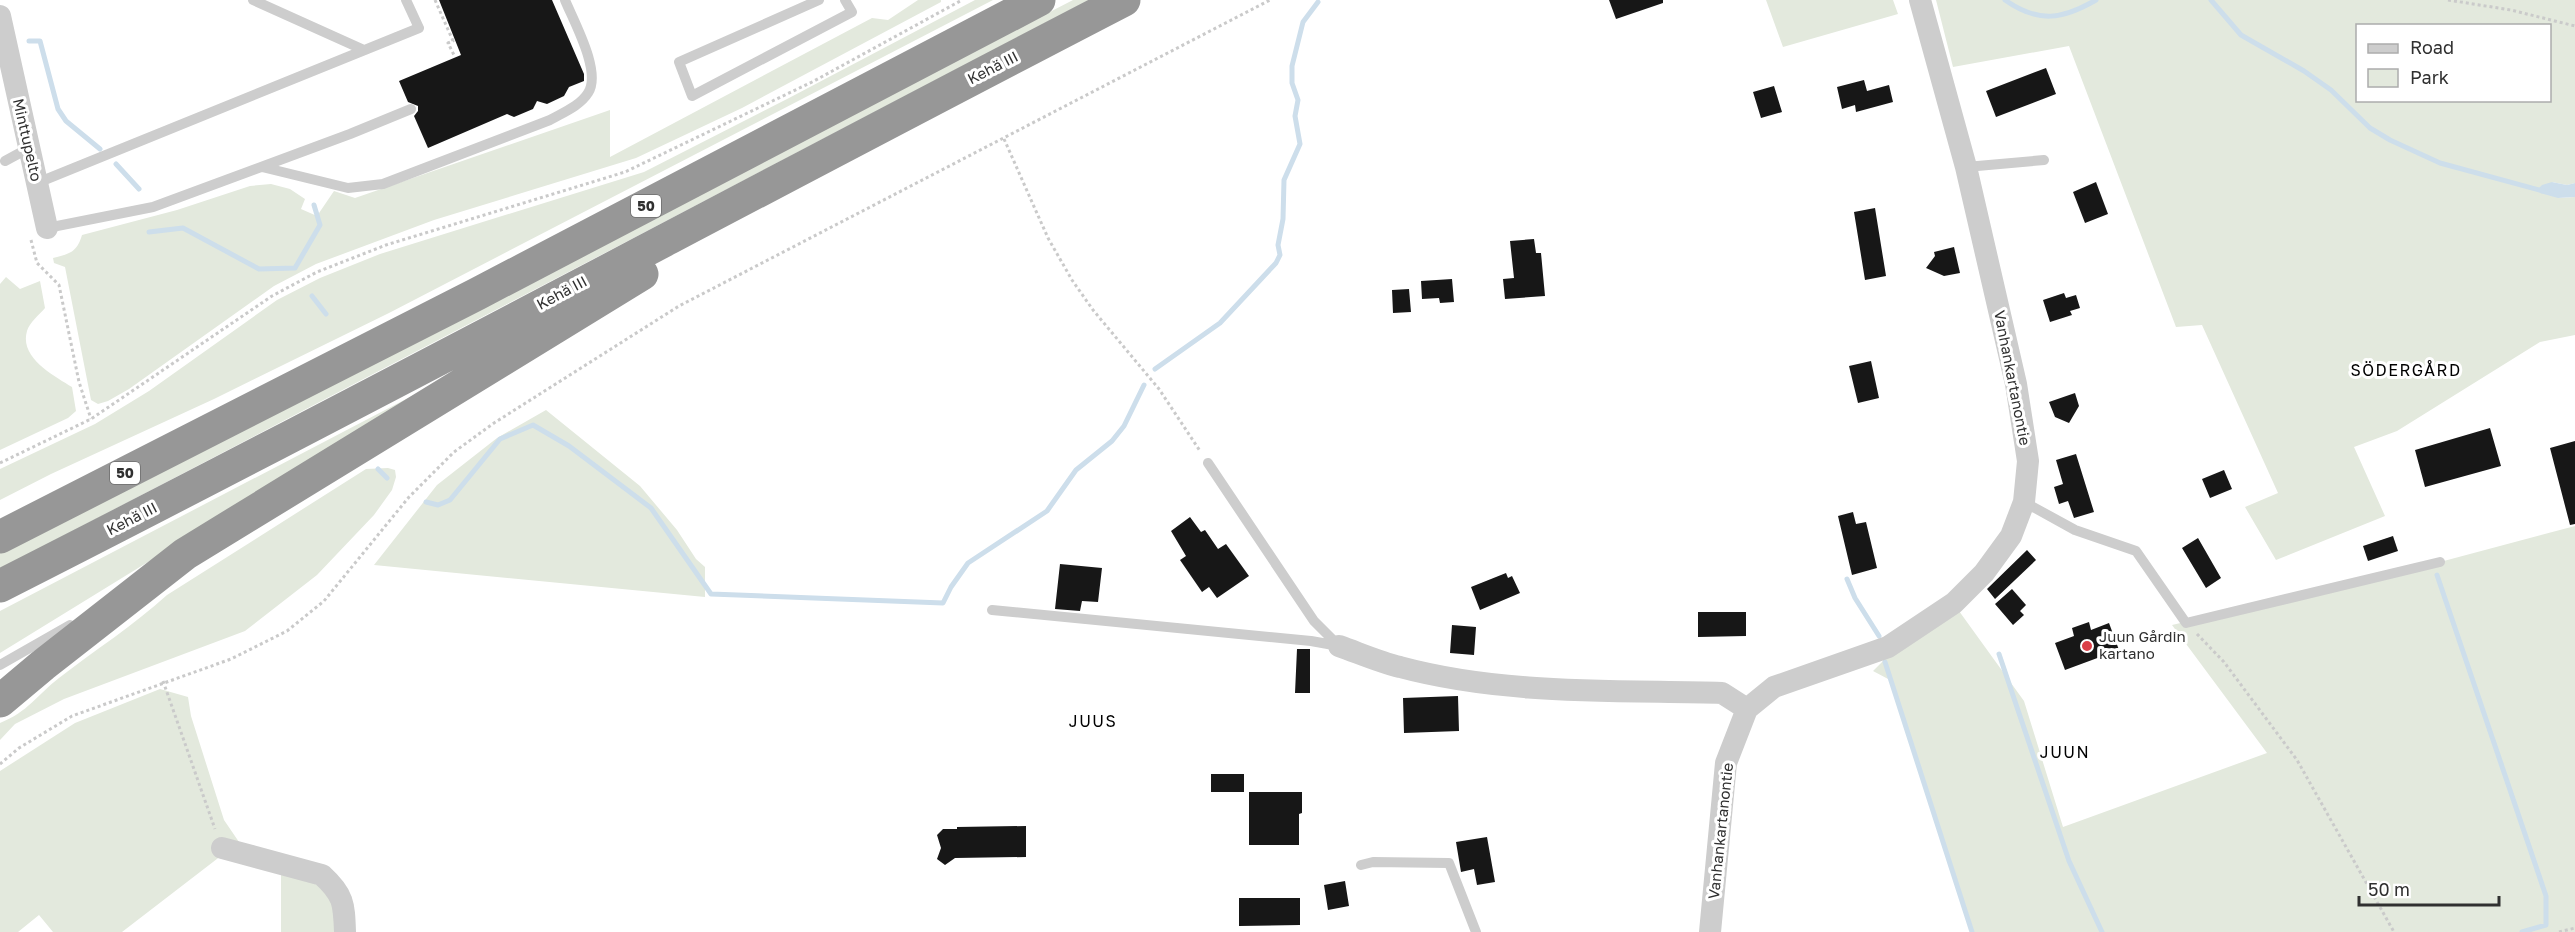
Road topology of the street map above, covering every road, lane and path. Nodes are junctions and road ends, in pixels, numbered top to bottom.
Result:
1 (253, 0) edge
2 (406, 0) edge
3 (435, 0) edge
4 (565, 0) edge
5 (819, 0) edge
6 (962, 0) edge
7 (1039, 0) edge
8 (1124, 0) edge
9 (1270, 0) edge
10 (1920, 0) edge
11 (2448, 0) edge
12 (849, 2) edge
13 (955, 2) edge
14 (0, 16) edge
15 (2575, 26) edge
16 (364, 50) junction
17 (455, 57) dead end
18 (7, 80) edge
19 (411, 109) dead end
20 (1004, 138) junction
21 (29, 148) junction
22 (2044, 160) dead end
23 (5, 161) dead end
24 (262, 167) junction
25 (1966, 168) junction
26 (773, 182) junction
27 (37, 183) junction
28 (46, 228) joint
29 (79, 382) dead end
30 (91, 419) junction
31 (0, 463) edge
32 (1208, 463) joint
33 (2024, 502) junction
34 (0, 537) edge
35 (185, 554) junction
36 (2440, 562) dead end
37 (0, 586) edge
38 (95, 610) dead end
39 (992, 610) dead end
40 (75, 622) dead end
41 (2186, 623) junction
42 (1339, 646) junction
43 (0, 665) edge
44 (164, 681) junction
45 (0, 701) edge
46 (1747, 709) junction
47 (0, 764) edge
48 (222, 848) joint
49 (1361, 865) dead end
50 (2575, 928) edge
51 (345, 932) edge
52 (1476, 932) edge
53 (1710, 932) edge
54 (2394, 932) edge
55 (2559, 932) edge

1 - 16 lane
2 - 16 lane
3 - 17 path
4 - 24 lane
5 - 12 lane
6 - 13 path
7 - 34 highway, 50
8 - 26 highway, Kehä III / 50
9 - 20 path
10 - 25 street, Vanhankartanontie
11 - 15 path
13 - 30 path
14 - 18 street, Minttupelto
16 - 27 lane
18 - 21 street, Minttupelto
19 - 24 lane
20 - 32 path
20 - 44 path
21 - 23 lane
21 - 27 street, Minttupelto
22 - 25 lane
24 - 28 lane
25 - 33 street, Vanhankartanontie
26 - 35 highway
26 - 37 highway, Kehä III / 50
27 - 28 street, Minttupelto
29 - 30 path
30 - 31 path
32 - 42 lane
33 - 41 lane
33 - 46 street, Vanhankartanontie
35 - 38 lane
35 - 45 highway
36 - 41 lane
39 - 42 lane
40 - 43 lane
41 - 54 path
42 - 46 street
44 - 47 path
44 - 48 path
46 - 53 street, Vanhankartanontie
48 - 51 street
49 - 52 lane
50 - 55 path

